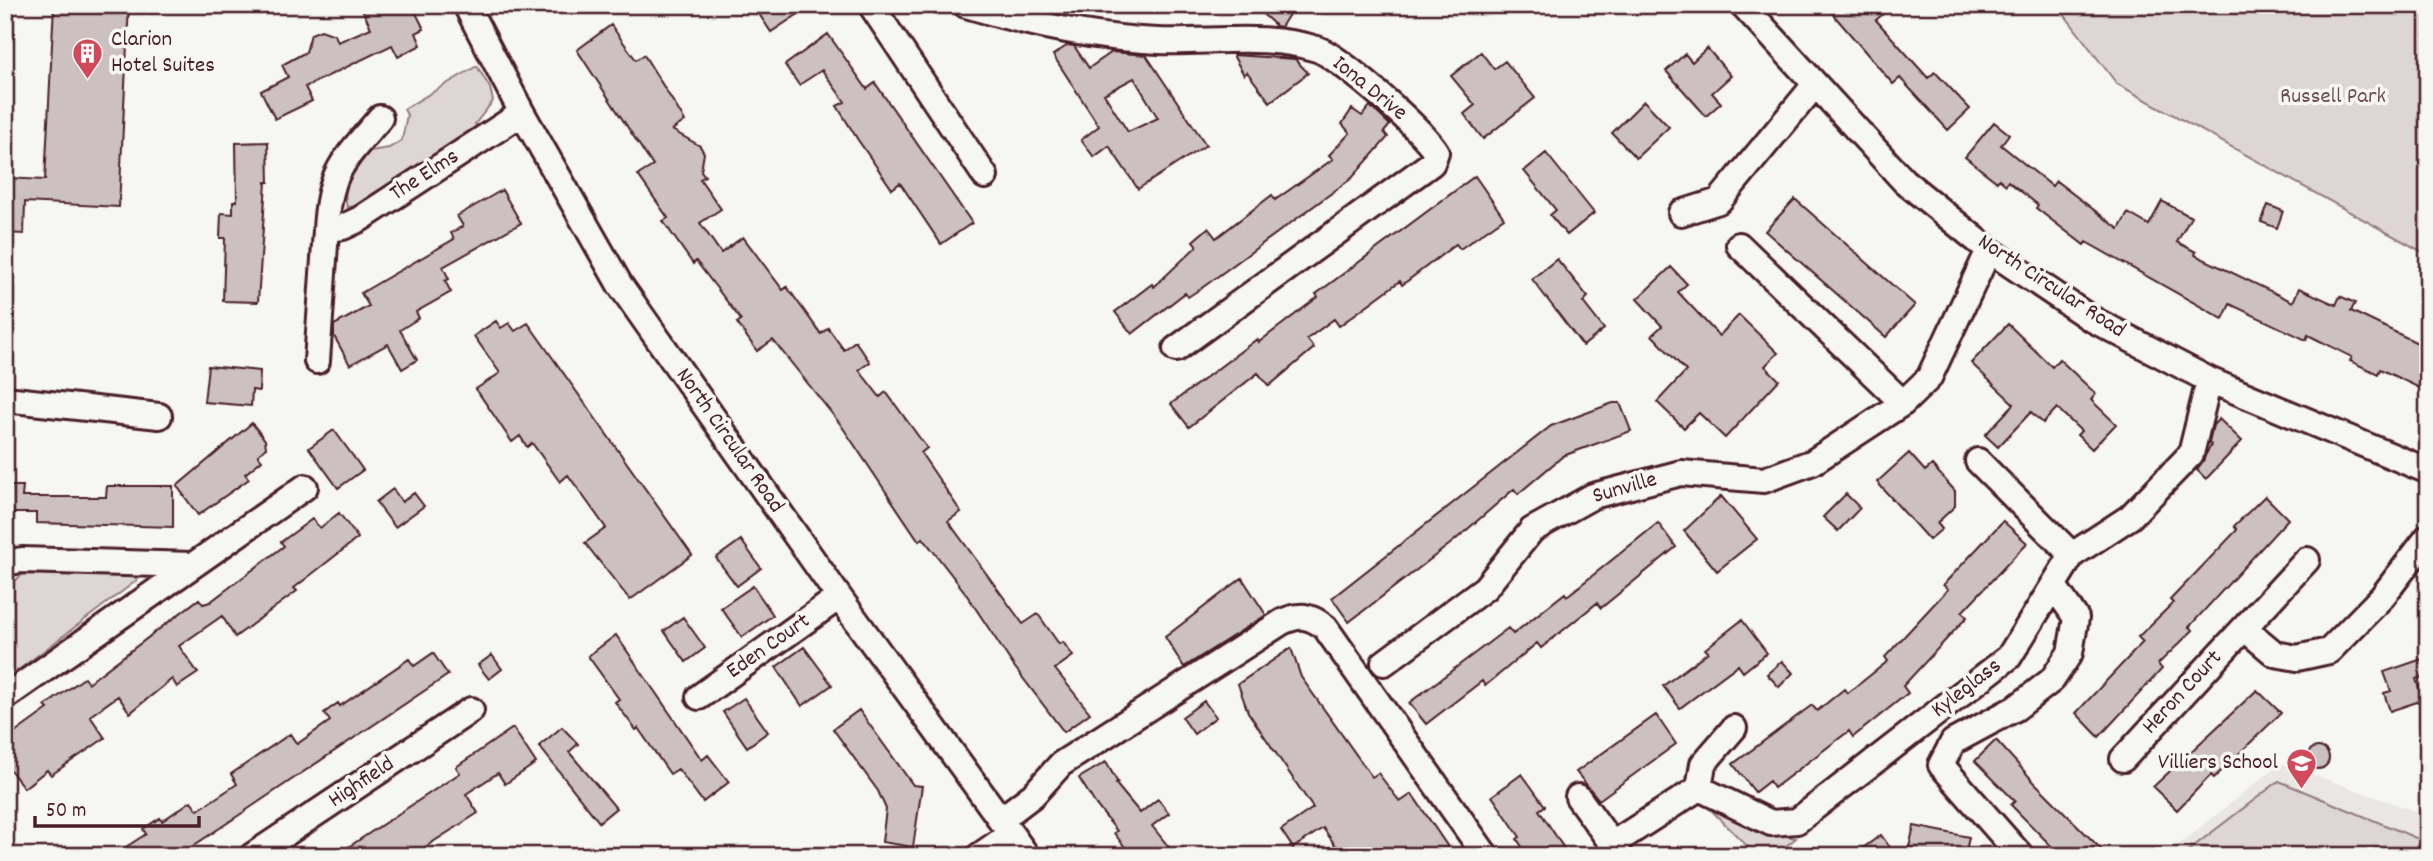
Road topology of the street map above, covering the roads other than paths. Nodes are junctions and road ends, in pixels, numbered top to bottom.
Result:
1 (466, 5) edge
2 (871, 5) edge
3 (966, 5) edge
4 (1743, 5) edge
5 (1814, 86) junction
6 (522, 113) junction
7 (380, 118) dead end
8 (985, 176) dead end
9 (1681, 213) dead end
10 (326, 230) junction
11 (1739, 245) dead end
12 (1989, 250) junction
13 (1176, 349) dead end
14 (317, 361) dead end
15 (2208, 380) junction
16 (5, 399) edge
17 (1903, 403) junction
18 (159, 416) dead end
19 (1978, 461) dead end
20 (2428, 471) edge
21 (305, 487) dead end
22 (2428, 537) edge
23 (2071, 555) junction
24 (2307, 560) dead end
25 (5, 563) edge
26 (193, 565) junction
27 (2054, 586) junction
28 (839, 597) junction
29 (2244, 628) junction
30 (1384, 663) dead end
31 (5, 696) edge
32 (699, 697) dead end
33 (471, 710) dead end
34 (1734, 728) dead end
35 (2123, 759) dead end
36 (1699, 788) junction
37 (1578, 797) dead end
38 (1005, 827) junction
39 (1616, 850) edge
40 (252, 856) edge
41 (979, 856) edge
42 (1027, 856) edge
43 (1486, 856) edge
44 (2021, 856) edge

1 - 6 street, North Circular Road
2 - 8 street
3 - 13 street, Iona Drive
4 - 5 street, North Circular Road
5 - 9 street
5 - 12 street, North Circular Road
6 - 10 street, The Elms
6 - 28 street, North Circular Road
7 - 10 street
10 - 14 street
11 - 17 street
12 - 15 street, North Circular Road
12 - 17 street, Sunville
15 - 20 street, North Circular Road
15 - 23 street, Kyleglass
16 - 18 street
17 - 30 street, Sunville
19 - 23 street
21 - 26 street
22 - 29 street
23 - 27 street, Kyleglass
24 - 29 street, Heron Court
25 - 26 street
26 - 31 street
27 - 36 street, Kyleglass
27 - 44 street
28 - 32 street, Eden Court
28 - 38 street, North Circular Road
29 - 35 street, Heron Court
33 - 40 street, Highfield
34 - 36 street
36 - 39 street
37 - 39 street
38 - 41 street
38 - 42 street, North Circular Road
38 - 43 street

